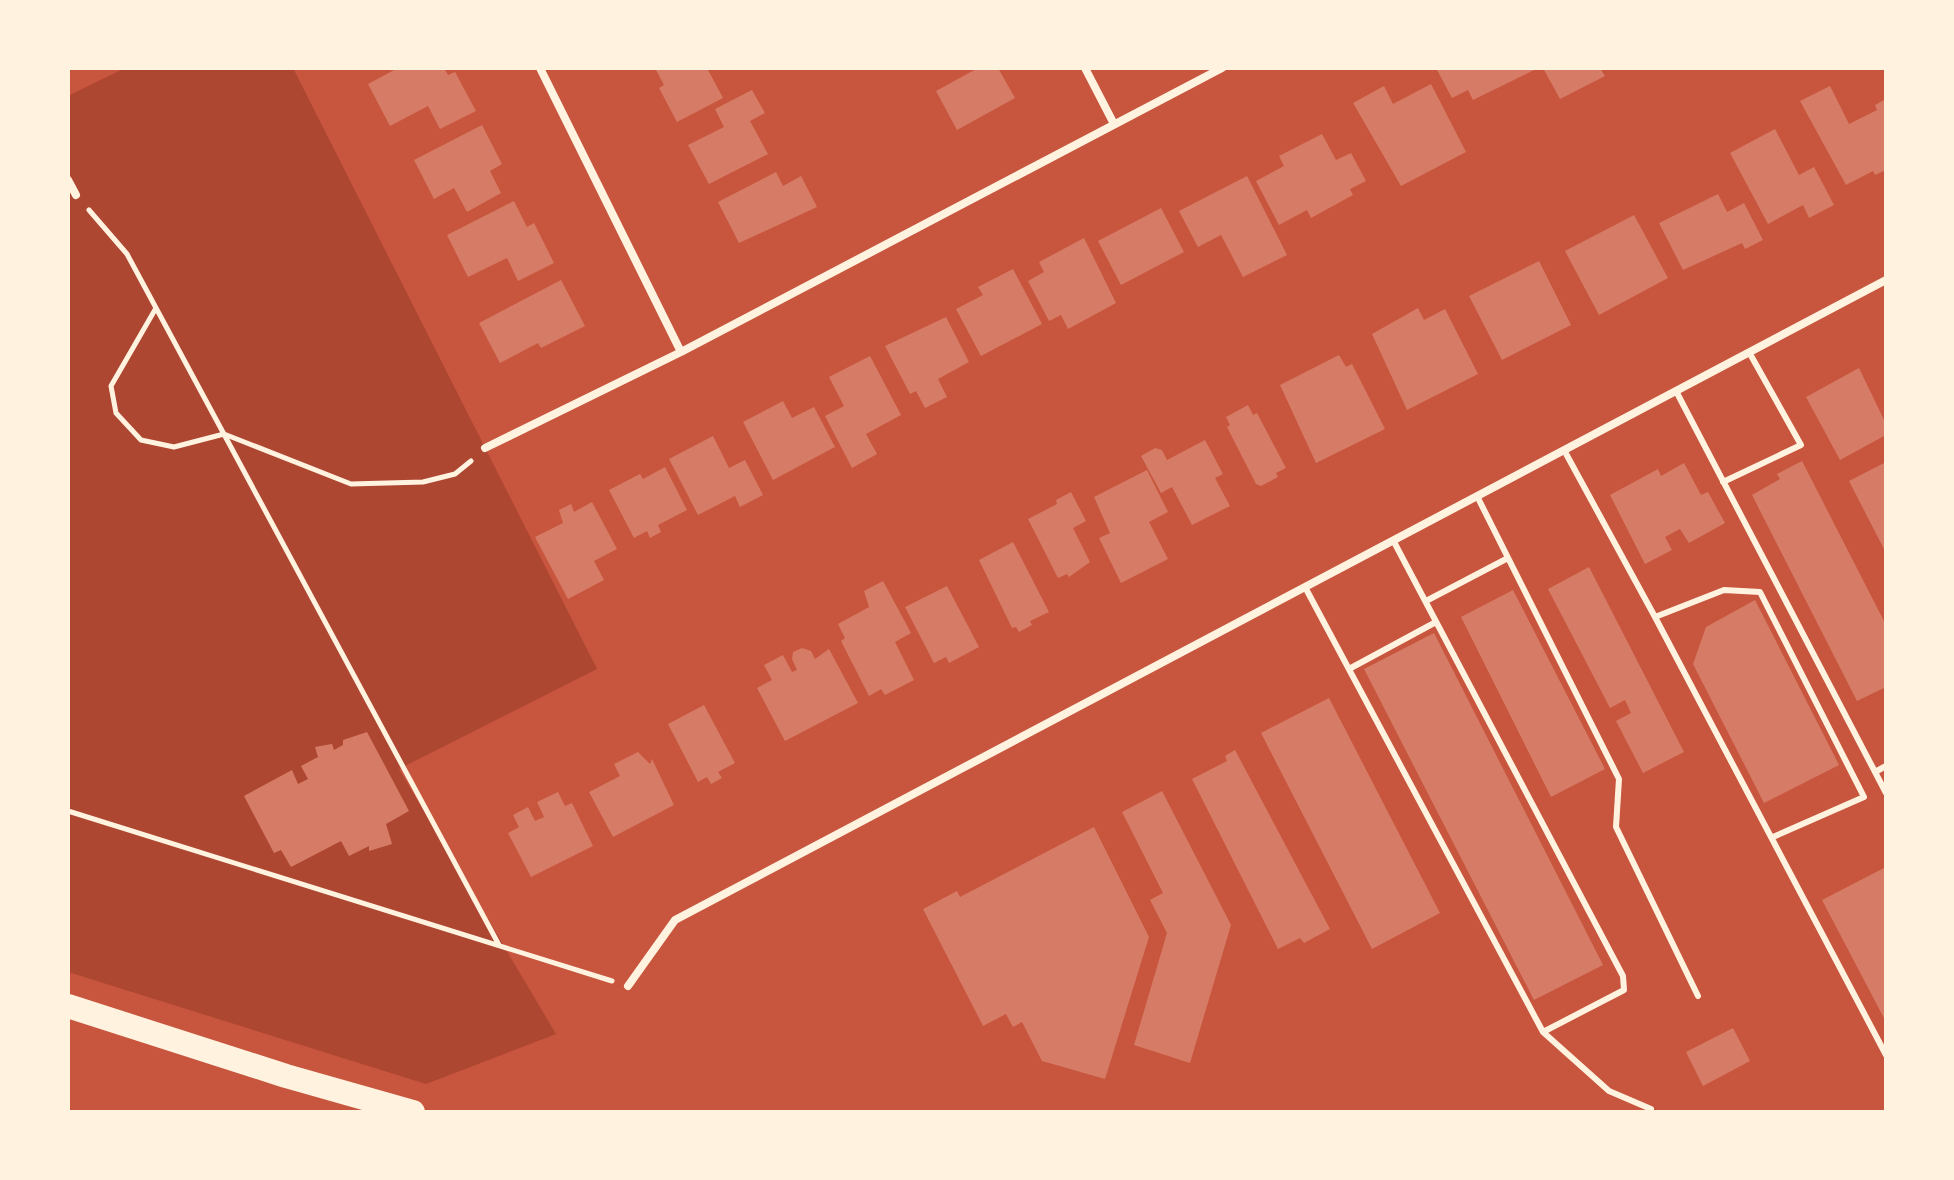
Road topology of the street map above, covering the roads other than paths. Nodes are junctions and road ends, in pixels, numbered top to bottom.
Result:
1 (540, 68) edge
2 (1085, 68) edge
3 (1222, 68) edge
4 (1114, 124) junction
5 (68, 180) edge
6 (76, 195) road end
7 (1886, 280) edge
8 (681, 352) junction
9 (1749, 352) junction
10 (1676, 391) junction
11 (485, 448) road end
12 (1564, 450) junction
13 (1723, 482) junction
14 (1477, 496) junction
15 (1393, 540) junction
16 (1508, 558) junction
17 (1305, 587) junction
18 (1426, 601) junction
19 (1655, 617) junction
20 (1436, 622) junction
21 (1349, 669) junction
22 (1886, 766) edge
23 (1875, 772) junction
24 (1886, 793) edge
25 (1773, 837) junction
26 (628, 986) road end
27 (1698, 996) dead end
28 (68, 1006) edge
29 (1543, 1032) junction
30 (1886, 1055) edge
31 (1651, 1109) dead end
32 (413, 1112) edge

1 - 8 street
2 - 4 street
3 - 4 street
4 - 8 street
5 - 6 street
7 - 9 street
8 - 11 street
9 - 10 street
9 - 13 lane
10 - 12 street
10 - 13 lane
12 - 14 street
12 - 19 lane
13 - 23 lane
14 - 15 street
14 - 16 lane
15 - 17 street
15 - 18 lane
16 - 18 lane
16 - 27 lane
17 - 21 lane
17 - 26 street
18 - 20 lane
19 - 25 lane
19 - 25 lane
20 - 21 lane
20 - 29 lane
21 - 29 lane
22 - 23 lane
23 - 24 lane
25 - 30 lane
28 - 32 highway
29 - 31 lane

